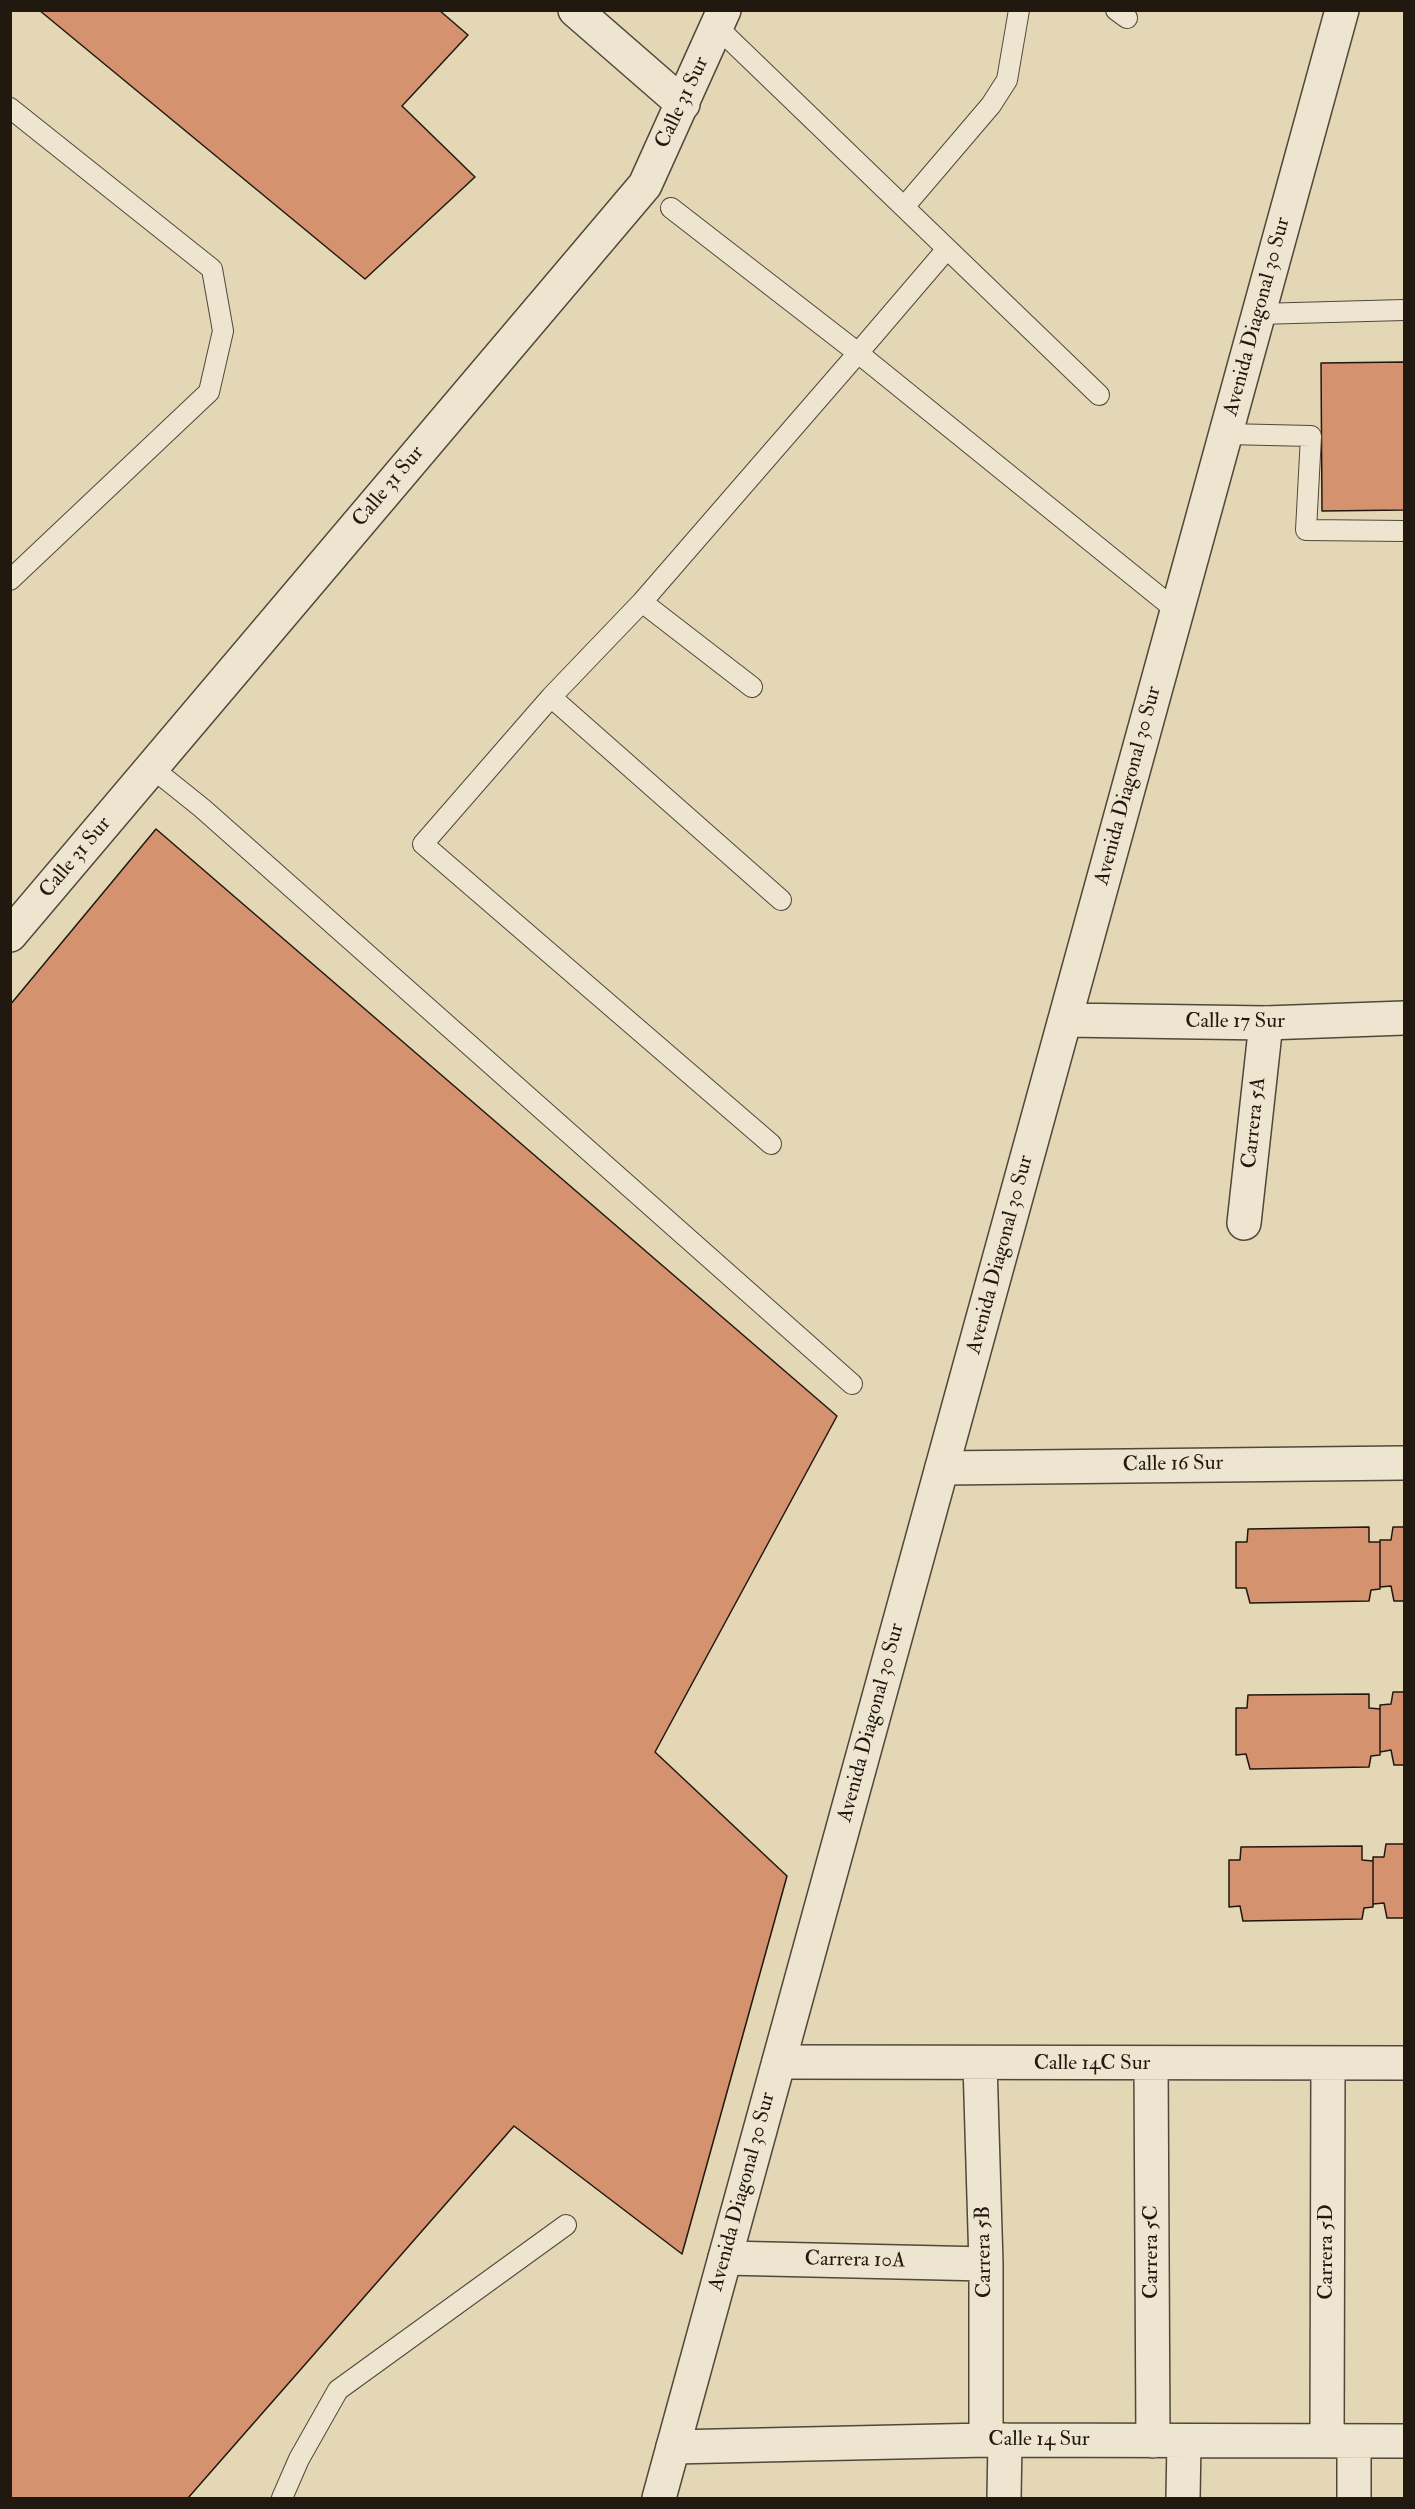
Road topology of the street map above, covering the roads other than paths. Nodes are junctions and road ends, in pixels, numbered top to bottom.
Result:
1 (575, 10) edge
2 (1019, 10) edge
3 (1342, 10) edge
4 (721, 19) edge
5 (683, 104) junction
6 (10, 108) edge
7 (904, 207) junction
8 (671, 208) dead end
9 (947, 249) junction
10 (1404, 310) edge
11 (1258, 314) junction
12 (858, 353) junction
13 (1100, 395) dead end
14 (1226, 434) junction
15 (1404, 531) edge
16 (10, 580) edge
17 (642, 602) junction
18 (1177, 611) junction
19 (752, 687) dead end
20 (552, 697) junction
21 (152, 768) junction
22 (781, 900) dead end
23 (10, 935) edge
24 (1404, 1018) edge
25 (1066, 1020) junction
26 (1266, 1023) junction
27 (771, 1144) dead end
28 (1244, 1223) dead end
29 (852, 1384) dead end
30 (1404, 1463) edge
31 (942, 1468) junction
32 (779, 2062) junction
33 (1151, 2063) junction
34 (1328, 2063) junction
35 (1404, 2063) edge
36 (980, 2064) junction
37 (566, 2225) dead end
38 (725, 2258) junction
39 (986, 2264) junction
40 (995, 2440) junction
41 (1169, 2441) junction
42 (1341, 2441) junction
43 (1404, 2441) edge
44 (673, 2447) junction
45 (282, 2499) edge
46 (659, 2499) edge
47 (1004, 2499) edge
48 (1183, 2499) edge
49 (1354, 2499) edge

1 - 5 street
2 - 7 lane
3 - 11 street, Avenida Diagonal 30 Sur
4 - 5 street, Calle 31 Sur
4 - 7 lane
5 - 21 street, Calle 31 Sur
6 - 16 lane
7 - 9 lane
8 - 12 lane
9 - 12 lane
9 - 13 lane
10 - 11 lane
11 - 14 street, Avenida Diagonal 30 Sur
12 - 17 lane
12 - 18 lane
14 - 15 lane
14 - 18 street, Avenida Diagonal 30 Sur
17 - 19 lane
17 - 20 lane
18 - 25 street, Avenida Diagonal 30 Sur
20 - 22 lane
20 - 27 lane
21 - 23 street, Calle 31 Sur
21 - 29 lane
24 - 26 street, Calle 17 Sur
25 - 26 street, Calle 17 Sur
25 - 31 street, Avenida Diagonal 30 Sur
26 - 28 street, Carrera 5A
30 - 31 street, Calle 16 Sur
31 - 32 street, Avenida Diagonal 30 Sur
32 - 36 street, Calle 14C Sur
32 - 38 street, Avenida Diagonal 30 Sur
33 - 34 street, Calle 14C Sur
33 - 36 street, Calle 14C Sur
33 - 41 street, Carrera 5C
34 - 35 street, Calle 14C Sur
34 - 42 street, Carrera 5D
36 - 39 street, Carrera 5B
37 - 45 lane
38 - 39 street, Carrera 10A
38 - 44 street, Avenida Diagonal 30 Sur
39 - 40 street, Carrera 5B
40 - 41 street, Calle 14 Sur
40 - 44 street, Calle 14 Sur
40 - 47 street, Carrera 5B
41 - 42 street, Calle 14 Sur
41 - 48 street, Carrera 5C
42 - 43 street, Calle 14 Sur
42 - 49 street, Carrera 5D
44 - 46 street, Avenida Diagonal 30 Sur

